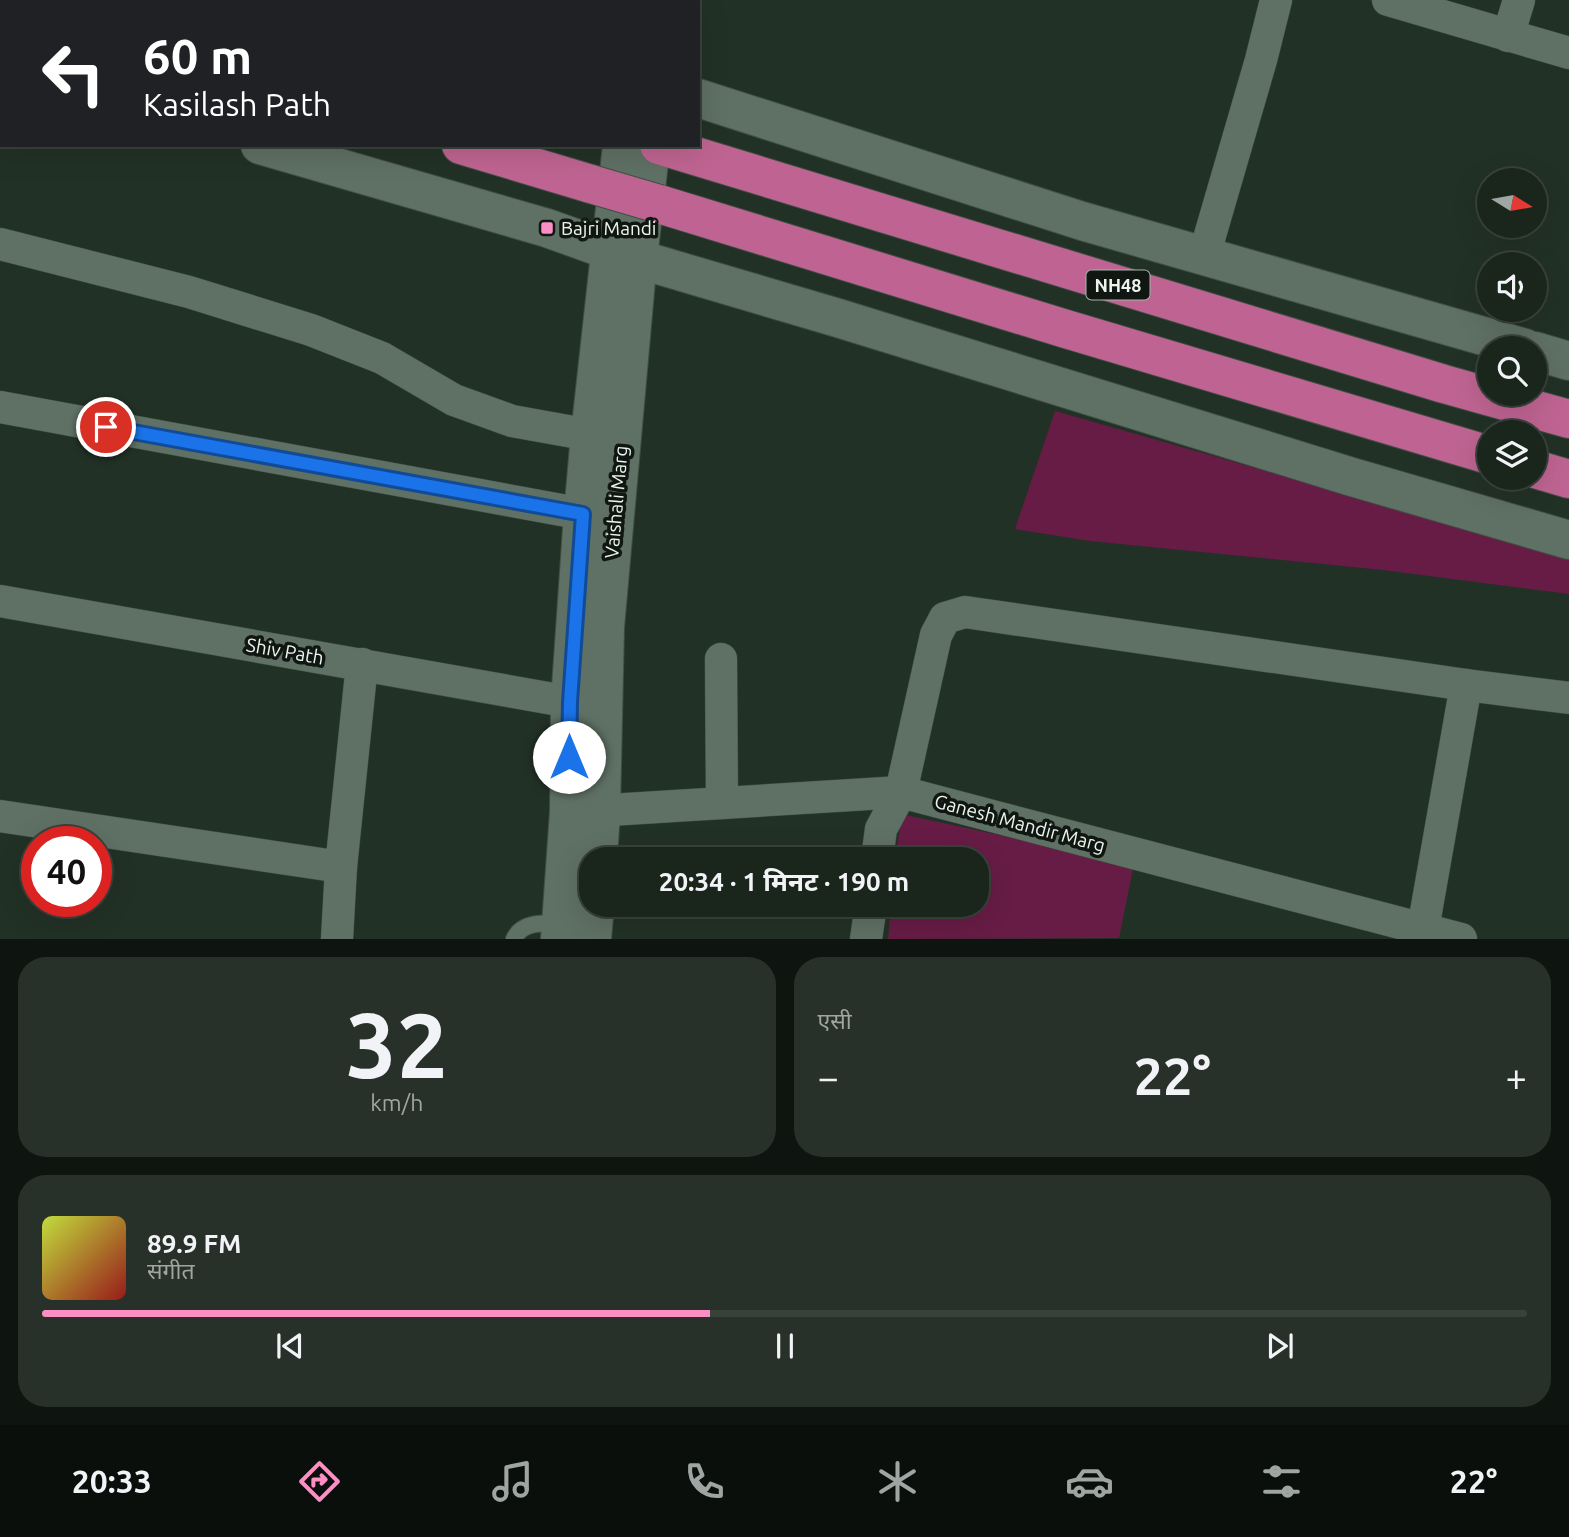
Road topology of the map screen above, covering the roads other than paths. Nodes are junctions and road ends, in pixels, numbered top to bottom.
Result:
1 (1276, 0) edge
2 (1388, 0) edge
3 (1519, 0) edge
4 (1508, 36) junction
5 (1569, 53) edge
6 (700, 99) edge
7 (267, 147) edge
8 (468, 147) edge
9 (622, 147) edge
10 (659, 147) edge
11 (662, 147) edge
12 (0, 244) edge
13 (624, 255) junction
14 (1204, 256) junction
15 (1483, 336) edge
16 (1547, 355) edge
17 (1569, 361) edge
18 (0, 407) edge
19 (1569, 419) edge
20 (606, 436) junction
21 (1477, 451) edge
22 (1547, 472) edge
23 (1569, 478) edge
24 (599, 515) junction
25 (1569, 540) edge
26 (0, 601) edge
27 (721, 659) dead end
28 (362, 664) junction
29 (1466, 685) junction
30 (1569, 698) edge
31 (570, 702) junction
32 (901, 792) junction
33 (722, 803) junction
34 (585, 811) junction
35 (0, 816) edge
36 (595, 847) edge
37 (879, 847) edge
38 (341, 867) junction
39 (585, 917) edge
40 (869, 917) edge
41 (1423, 929) junction
42 (571, 934) edge
43 (337, 939) edge
44 (514, 939) edge
45 (866, 939) edge
46 (1461, 939) edge

1 - 14 street
2 - 4 street
3 - 4 street
4 - 5 street
6 - 14 street
7 - 13 street
8 - 21 highway, bridge
9 - 13 street
10 - 13 street, Vaishali Marg
11 - 19 highway, NH48
12 - 20 street
13 - 20 street, Vaishali Marg
13 - 25 street
14 - 15 street
16 - 17 street
18 - 24 street
20 - 24 street, Vaishali Marg
22 - 23 highway
24 - 31 street, Vaishali Marg
24 - 34 street, Vaishali Marg
26 - 28 street, Shiv Path
27 - 33 street
28 - 31 street, Shiv Path
28 - 38 street
29 - 30 street
29 - 32 street
29 - 41 street
31 - 34 street, Vaishali Marg
32 - 33 street, Ganesh Mandir Marg
32 - 37 street
32 - 41 street, Ganesh Mandir Marg
33 - 34 street, Ganesh Mandir Marg
34 - 36 street, Vaishali Marg
34 - 42 street, Vaishali Marg
35 - 38 street
38 - 43 street
39 - 42 street
40 - 45 street
41 - 46 street, Ganesh Mandir Marg
42 - 44 lane

